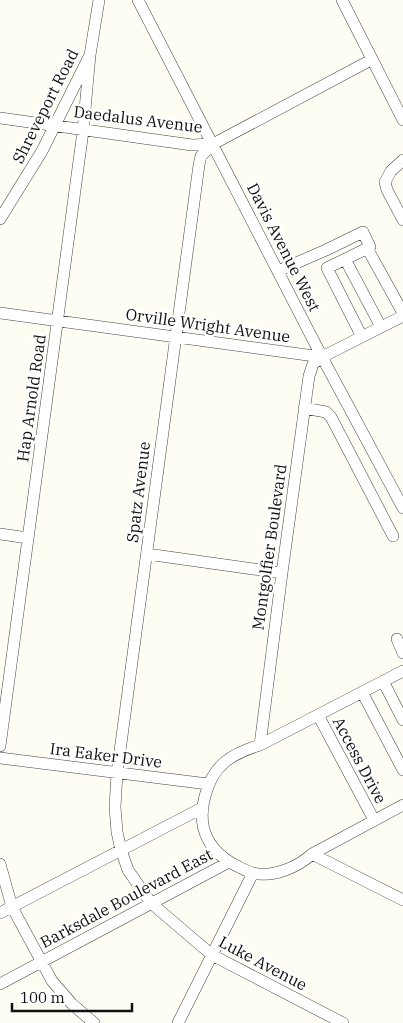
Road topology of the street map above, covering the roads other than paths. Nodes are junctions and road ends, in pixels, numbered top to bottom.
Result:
1 (99, 0) edge
2 (138, 0) edge
3 (342, 0) edge
4 (90, 55) junction
5 (371, 60) junction
6 (0, 118) edge
7 (403, 120) edge
8 (55, 125) junction
9 (83, 131) junction
10 (213, 144) junction
11 (403, 160) edge
12 (0, 219) edge
13 (403, 220) edge
14 (368, 248) junction
15 (345, 259) junction
16 (278, 271) junction
17 (400, 301) edge
18 (0, 313) edge
19 (403, 314) edge
20 (58, 321) junction
21 (381, 327) junction
22 (175, 337) junction
23 (362, 337) junction
24 (322, 358) junction
25 (304, 408) junction
26 (403, 508) edge
27 (0, 534) edge
28 (393, 536) dead end
29 (28, 538) junction
30 (147, 554) junction
31 (282, 573) junction
32 (397, 639) dead end
33 (403, 652) edge
34 (403, 670) edge
35 (383, 681) junction
36 (362, 692) junction
37 (318, 715) junction
38 (403, 720) edge
39 (260, 745) junction
40 (0, 746) edge
41 (0, 758) edge
42 (403, 770) edge
43 (117, 772) junction
44 (208, 784) junction
45 (202, 805) junction
46 (403, 805) edge
47 (374, 820) junction
48 (120, 850) junction
49 (312, 854) junction
50 (229, 862) junction
51 (0, 864) edge
52 (253, 873) junction
53 (403, 900) edge
54 (151, 904) junction
55 (12, 907) junction
56 (0, 914) edge
57 (212, 955) junction
58 (41, 962) junction
59 (0, 984) edge
60 (94, 1023) edge
61 (178, 1023) edge
62 (343, 1023) edge

1 - 4 street, Shreveport Road
2 - 10 street, Davis Avenue West
3 - 5 street
4 - 8 street, Shreveport Road
4 - 9 street, Hap Arnold Road
5 - 7 street
5 - 10 street, Daedalus Avenue
6 - 8 street, Daedalus Avenue
8 - 9 street, Daedalus Avenue
8 - 12 street, Shreveport Road
9 - 10 street, Daedalus Avenue
9 - 20 street, Hap Arnold Road
10 - 16 street, Davis Avenue West
10 - 22 street, Spatz Avenue
11 - 13 street
14 - 15 street
14 - 16 street
14 - 17 street
15 - 21 street
15 - 23 street
16 - 24 street, Davis Avenue West
17 - 19 street
18 - 20 street, Orville Wright Avenue
19 - 21 street
20 - 22 street, Orville Wright Avenue
20 - 29 street, Hap Arnold Road
21 - 23 street
22 - 24 street, Orville Wright Avenue
22 - 30 street, Spatz Avenue
23 - 24 street
24 - 25 street, Montgolfier Boulevard
24 - 26 street, Davis Avenue West
25 - 28 street
25 - 31 street, Montgolfier Boulevard
27 - 29 street
29 - 40 street, Hap Arnold Road
30 - 31 street
30 - 43 street, Spatz Avenue
31 - 39 street, Montgolfier Boulevard
32 - 33 street
34 - 35 street
35 - 36 street
35 - 38 street
36 - 37 street
36 - 42 street, Access Drive
37 - 39 street
37 - 47 street, Access Drive
39 - 44 street
41 - 43 street, Ira Eaker Drive
43 - 44 street, Ira Eaker Drive
43 - 48 street, Spatz Avenue
44 - 45 street
45 - 48 street
45 - 50 street
46 - 47 street, Barksdale Boulevard East
47 - 49 street, Barksdale Boulevard East
48 - 54 street
48 - 55 street
49 - 52 street, Barksdale Boulevard East
49 - 53 street
50 - 52 street, Barksdale Boulevard East
50 - 54 street, Barksdale Boulevard East
51 - 55 street
52 - 57 street
54 - 57 street, Luke Avenue
54 - 58 street, Barksdale Boulevard East
55 - 56 street
55 - 58 street
57 - 61 street
57 - 62 street, Luke Avenue
58 - 59 street, Barksdale Boulevard East
58 - 60 street

